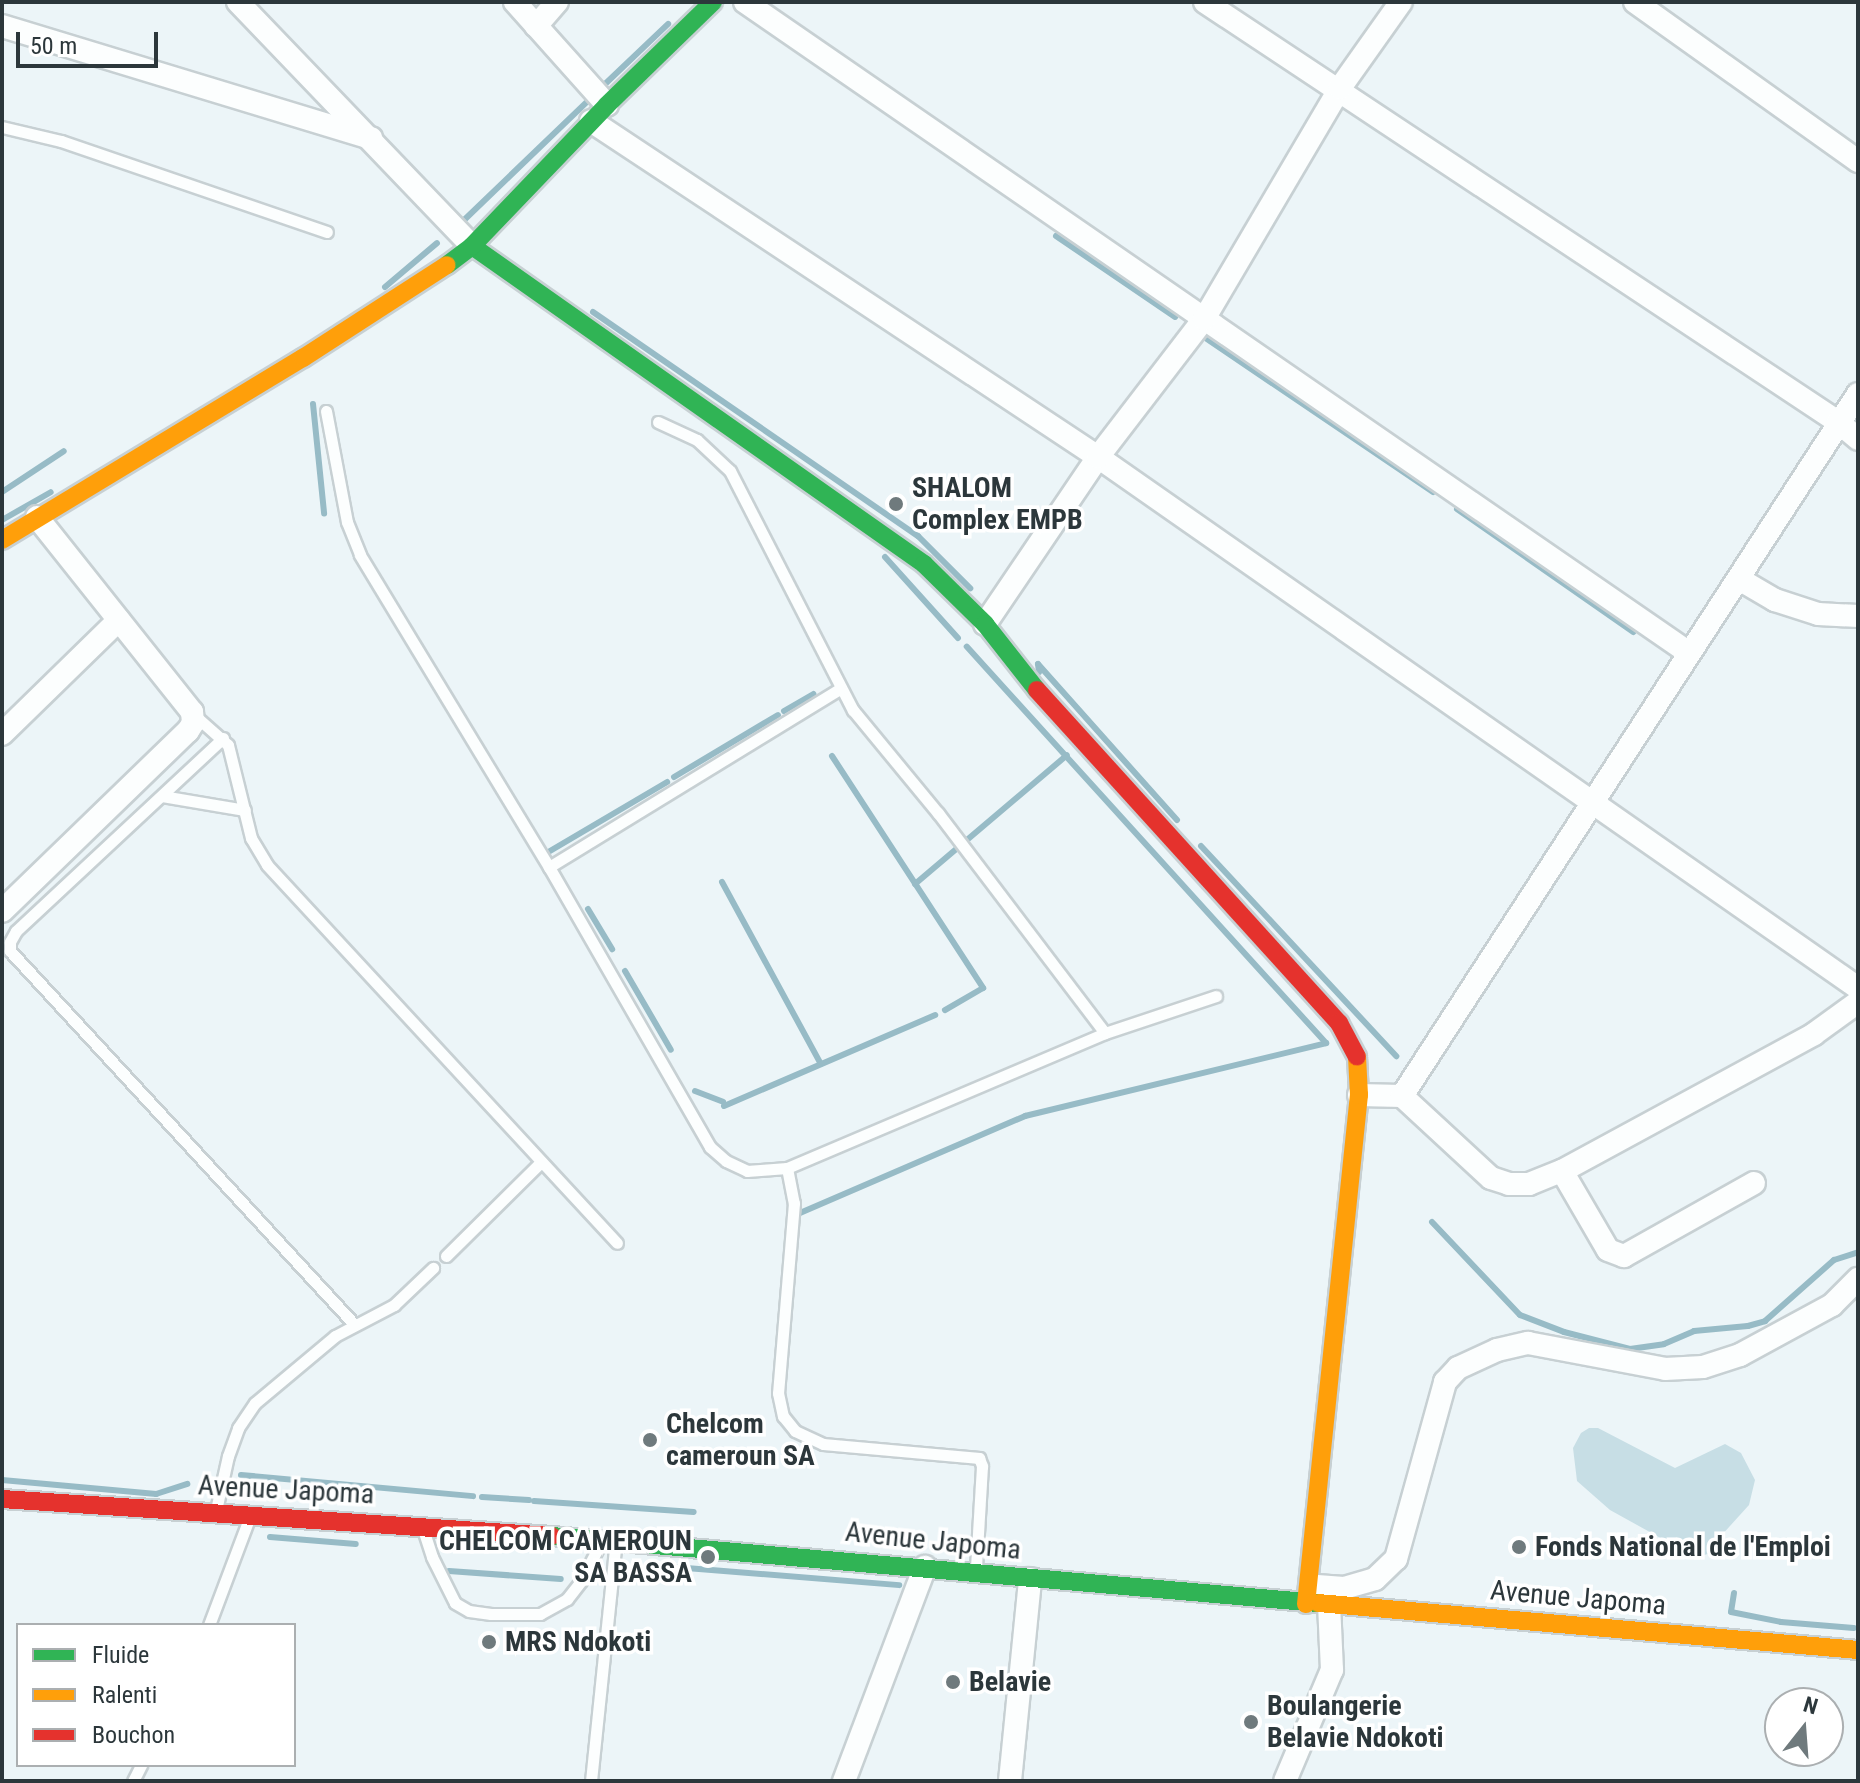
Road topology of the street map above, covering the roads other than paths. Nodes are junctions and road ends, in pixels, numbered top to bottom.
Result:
1 (238, 2) edge
2 (515, 2) edge
3 (557, 2) edge
4 (713, 2) edge
5 (745, 2) edge
6 (1205, 2) edge
7 (1401, 2) edge
8 (1635, 2) edge
9 (2, 26) edge
10 (536, 26) junction
11 (1340, 88) junction
12 (599, 113) junction
13 (2, 127) edge
14 (371, 138) junction
15 (1858, 161) edge
16 (327, 232) dead end
17 (472, 246) junction
18 (1204, 319) junction
19 (1858, 394) edge
20 (326, 411) dead end
21 (658, 422) dead end
22 (1838, 422) junction
23 (1858, 439) edge
24 (1098, 457) junction
25 (37, 517) junction
26 (2, 540) edge
27 (1739, 579) junction
28 (1858, 616) edge
29 (119, 620) junction
30 (985, 624) junction
31 (1689, 653) junction
32 (840, 689) junction
33 (192, 712) junction
34 (2, 734) edge
35 (223, 738) junction
36 (162, 796) junction
37 (1592, 805) junction
38 (245, 810) junction
39 (549, 867) junction
40 (2, 911) edge
41 (1858, 988) edge
42 (1216, 996) dead end
43 (1858, 1002) edge
44 (1105, 1033) junction
45 (1359, 1095) junction
46 (1402, 1096) junction
47 (541, 1162) junction
48 (787, 1168) junction
49 (1562, 1171) junction
50 (1754, 1183) dead end
51 (617, 1243) dead end
52 (446, 1256) dead end
53 (433, 1268) dead end
54 (1858, 1279) edge
55 (353, 1323) junction
56 (2, 1499) edge
57 (215, 1514) junction
58 (250, 1517) junction
59 (422, 1525) junction
60 (609, 1540) junction
61 (925, 1567) junction
62 (976, 1572) junction
63 (1030, 1579) junction
64 (1314, 1598) junction
65 (210, 1623) edge
66 (1858, 1650) edge
67 (591, 1781) edge
68 (844, 1781) edge
69 (1010, 1781) edge
70 (1285, 1781) edge

1 - 14 street
2 - 10 street
3 - 10 street
4 - 12 main road
5 - 18 street
6 - 11 street
7 - 11 street
8 - 15 street
9 - 14 street
10 - 12 street
11 - 18 street
11 - 22 street
12 - 17 main road
12 - 24 street
13 - 16 lane
14 - 17 street
17 - 25 main road
17 - 30 main road
18 - 24 street
18 - 31 street
19 - 22 street
20 - 39 lane
21 - 32 lane
22 - 23 street
22 - 27 street
24 - 30 street
24 - 37 street
25 - 26 main road
25 - 29 street
27 - 28 street
27 - 31 street
29 - 33 street
29 - 34 street
30 - 45 main road
31 - 37 street
32 - 39 lane
32 - 44 lane
33 - 35 lane
33 - 40 street
35 - 36 lane
35 - 38 lane
36 - 38 lane
36 - 55 lane
37 - 41 street
37 - 46 street
38 - 47 lane
39 - 48 lane
42 - 44 lane
43 - 49 street
44 - 48 lane
45 - 46 street
45 - 64 main road
46 - 49 street
47 - 51 lane
47 - 52 lane
48 - 62 lane
49 - 50 street
53 - 55 lane
54 - 64 street
55 - 57 lane
56 - 57 main road, Avenue Japoma
57 - 58 main road, Avenue Japoma
58 - 59 main road, Avenue Japoma
58 - 65 lane
59 - 60 main road, Avenue Japoma
59 - 60 lane
60 - 61 main road, Avenue Japoma
60 - 67 lane
61 - 62 main road, Avenue Japoma
61 - 68 street
62 - 63 main road, Avenue Japoma
63 - 64 main road, Avenue Japoma
63 - 69 street
64 - 66 main road, Avenue Japoma
64 - 70 street

